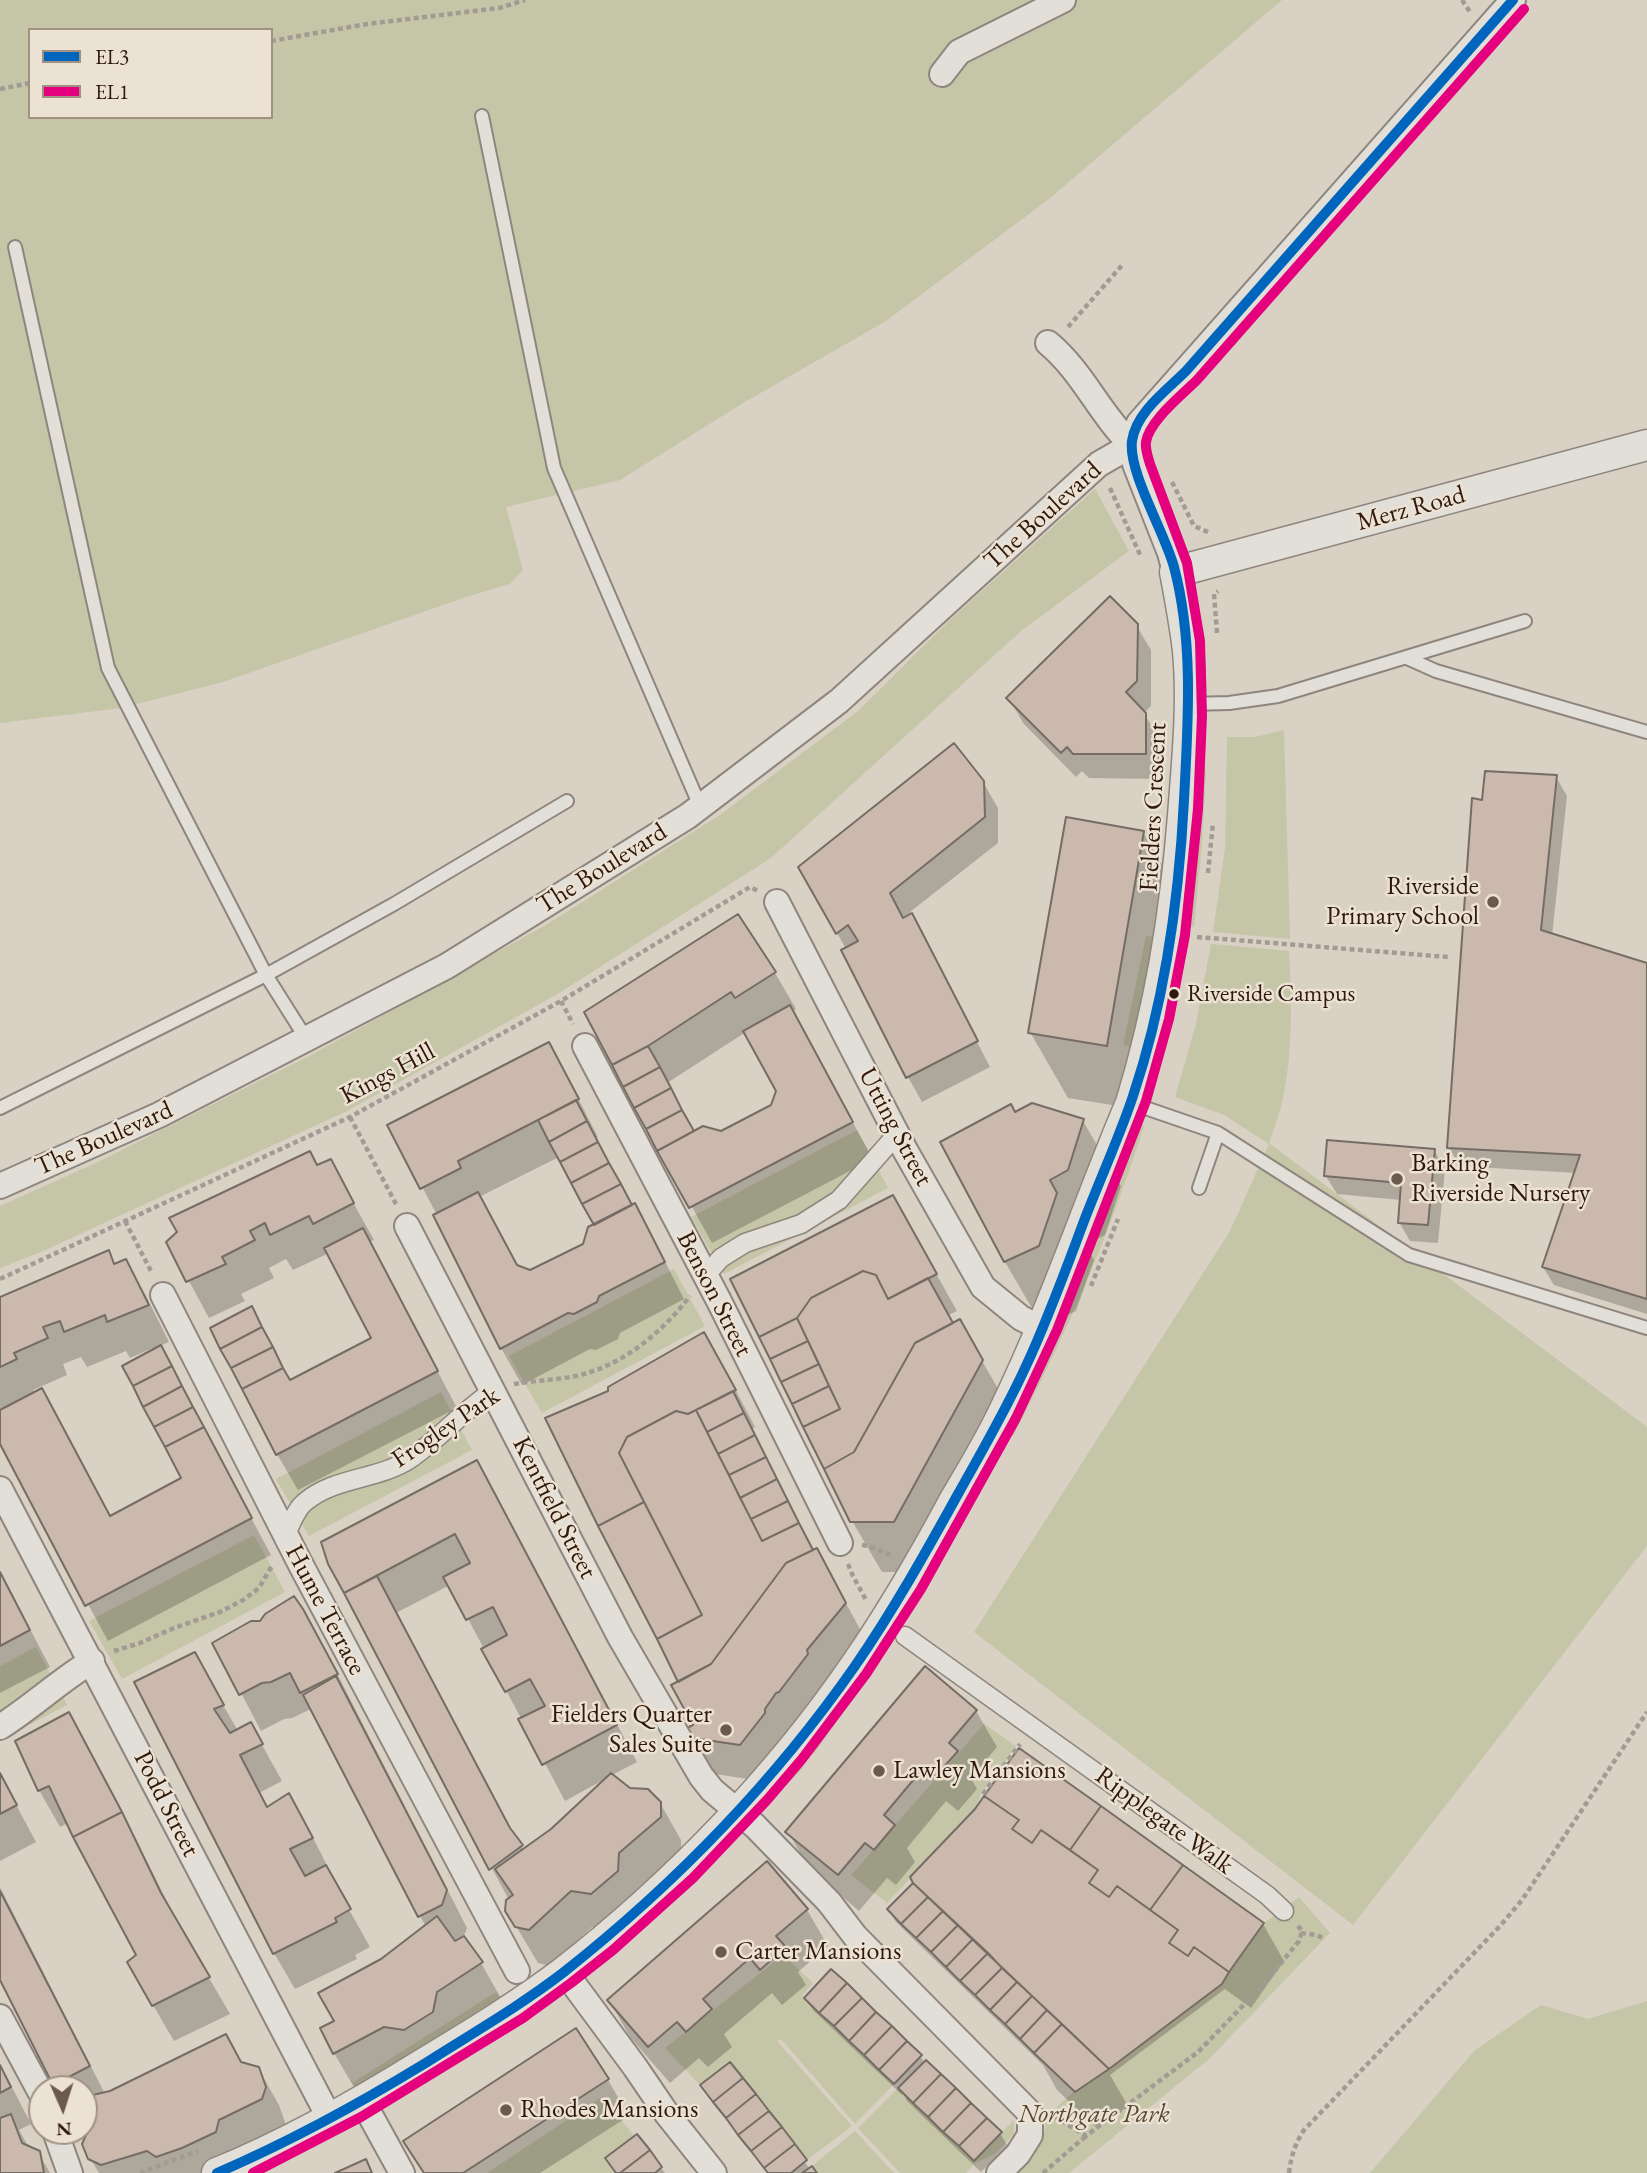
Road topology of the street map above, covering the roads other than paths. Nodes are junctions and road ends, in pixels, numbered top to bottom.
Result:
1 (1063, 0) edge
2 (1513, 0) edge
3 (942, 74) dead end
4 (482, 116) dead end
5 (15, 247) dead end
6 (1051, 346) road end
7 (1132, 445) junction
8 (1647, 445) edge
9 (1175, 572) junction
10 (1525, 621) dead end
11 (1407, 658) junction
12 (1188, 704) junction
13 (1647, 732) edge
14 (567, 801) dead end
15 (700, 806) junction
16 (777, 902) road end
17 (266, 975) junction
18 (307, 1040) junction
19 (585, 1046) dead end
20 (1131, 1103) junction
21 (0, 1108) edge
22 (898, 1133) junction
23 (1218, 1133) junction
24 (0, 1186) edge
25 (1199, 1188) dead end
26 (407, 1226) road end
27 (705, 1276) junction
28 (163, 1295) road end
29 (1647, 1328) edge
30 (1043, 1329) junction
31 (494, 1390) junction
32 (0, 1489) edge
33 (286, 1534) junction
34 (841, 1543) road end
35 (905, 1636) dead end
36 (92, 1661) junction
37 (0, 1727) edge
38 (747, 1819) junction
39 (1284, 1911) road end
40 (571, 1982) junction
41 (525, 1983) junction
42 (0, 2017) edge
43 (31, 2075) edge
44 (370, 2113) junction
45 (330, 2119) junction
46 (60, 2145) edge
47 (209, 2161) edge
48 (70, 2173) edge
49 (402, 2173) edge
50 (714, 2173) edge
51 (999, 2173) edge

1 - 3 street
2 - 7 street
4 - 15 lane
5 - 17 lane
6 - 7 street
7 - 9 street, Fielders Crescent
7 - 15 street, The Boulevard
8 - 9 street, Merz Road
9 - 12 street, Fielders Crescent
10 - 11 lane
11 - 12 lane
11 - 13 lane
12 - 20 street, Fielders Crescent
14 - 17 lane
15 - 18 street, The Boulevard
16 - 22 street, Utting Street
17 - 18 lane
17 - 21 lane
18 - 24 street, The Boulevard
19 - 27 street, Benson Street
20 - 23 lane
20 - 30 street, Fielders Crescent
22 - 27 street
22 - 30 street, Utting Street
23 - 25 lane
23 - 29 lane
26 - 31 street, Kentfield Street
27 - 34 street, Benson Street
28 - 33 street, Hume Terrace
30 - 38 street, Fielders Crescent
31 - 33 street, Frogley Park
31 - 38 street, Kentfield Street
32 - 36 street, Podd Street
33 - 41 street, Hume Terrace
35 - 39 street, Ripplegate Walk
36 - 37 street
36 - 45 street, Podd Street
38 - 40 street, Fielders Crescent
38 - 51 street, Kentfield Street
40 - 41 street, Fielders Crescent
40 - 50 street
41 - 44 street, Fielders Crescent
42 - 43 street
44 - 45 street, Fielders Crescent
44 - 49 street
45 - 47 street, Fielders Crescent
46 - 48 street

